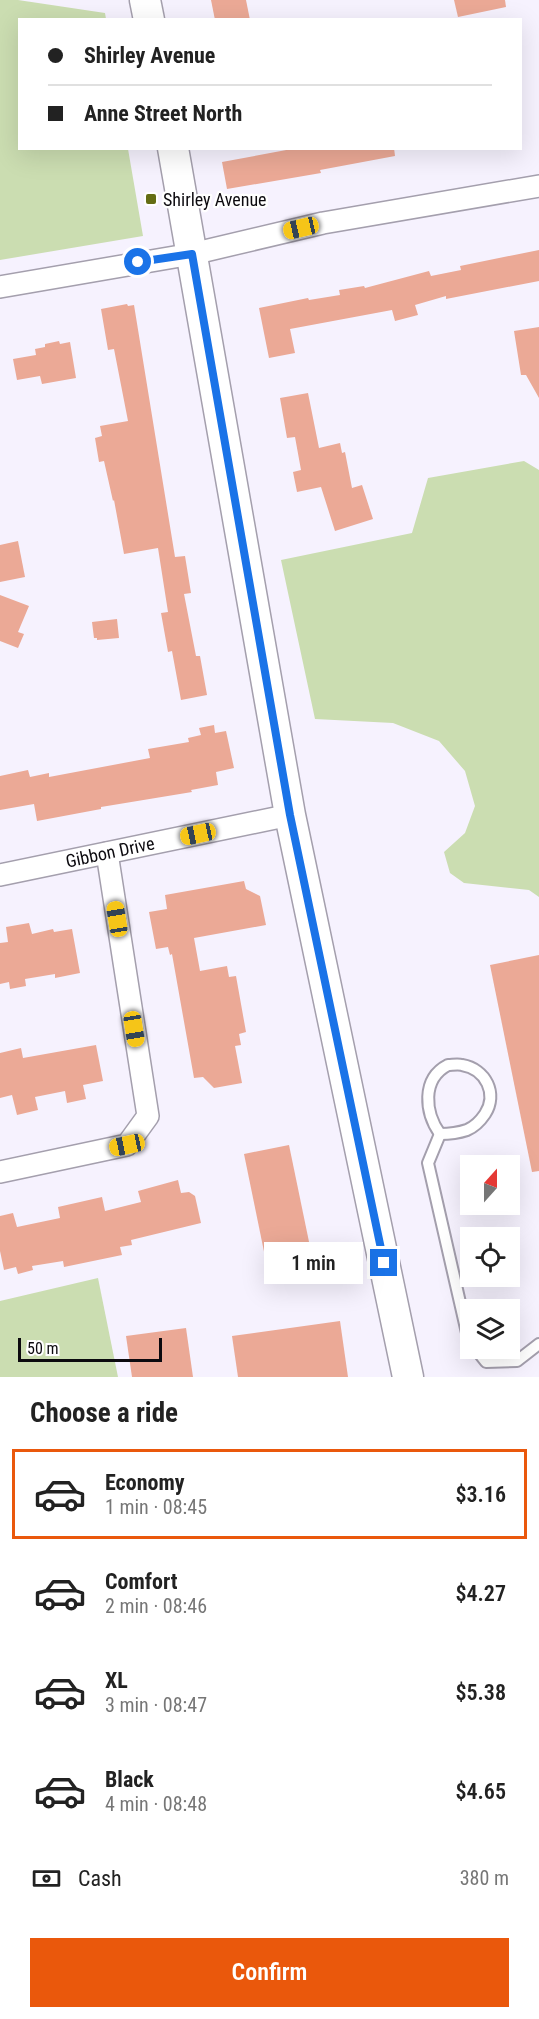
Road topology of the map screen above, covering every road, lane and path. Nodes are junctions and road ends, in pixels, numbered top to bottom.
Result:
1 (145, 0) edge
2 (149, 18) edge
3 (173, 150) edge
4 (539, 186) edge
5 (192, 254) junction
6 (0, 287) edge
7 (290, 815) junction
8 (107, 854) junction
9 (0, 875) edge
10 (440, 1134) junction
11 (0, 1172) edge
12 (460, 1302) edge
13 (539, 1344) edge
14 (484, 1359) edge
15 (520, 1359) edge
16 (520, 1359) edge
17 (408, 1377) edge

1 - 2 street
3 - 5 street
4 - 5 street
5 - 6 street
5 - 7 street
7 - 8 street, Gibbon Drive
7 - 17 street
8 - 9 street, Gibbon Drive
8 - 11 street
10 - 10 lane
10 - 12 lane
13 - 15 lane
14 - 16 lane

